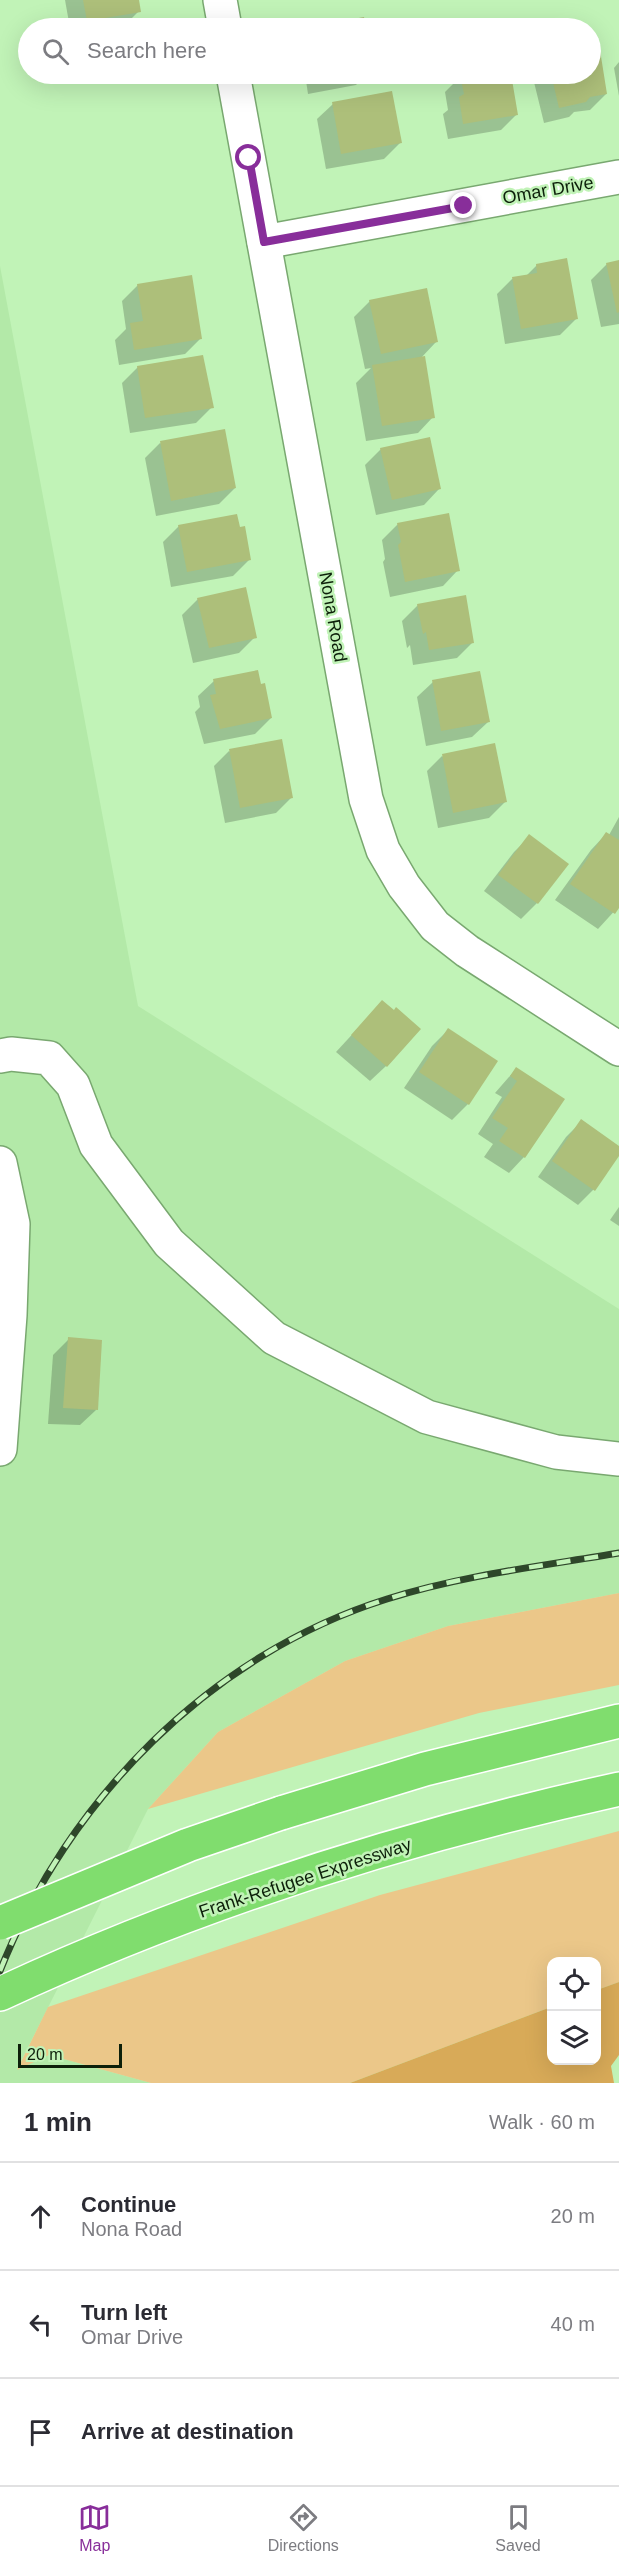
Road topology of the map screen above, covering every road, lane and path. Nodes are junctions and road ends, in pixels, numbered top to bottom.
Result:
1 (220, 0) edge
2 (223, 18) edge
3 (235, 84) edge
4 (619, 177) edge
5 (264, 242) junction
6 (619, 1049) edge
7 (0, 1056) edge
8 (0, 1163) edge
9 (0, 1449) edge
10 (619, 1459) edge
11 (619, 1721) edge
12 (619, 1789) edge
13 (0, 1923) edge
14 (0, 1994) edge

1 - 2 street
3 - 5 street, Nona Road
4 - 5 street, Omar Drive
5 - 6 street, Nona Road
7 - 10 street
8 - 9 street
11 - 13 highway, bridge
12 - 14 highway, Frank-Refugee Expressway

